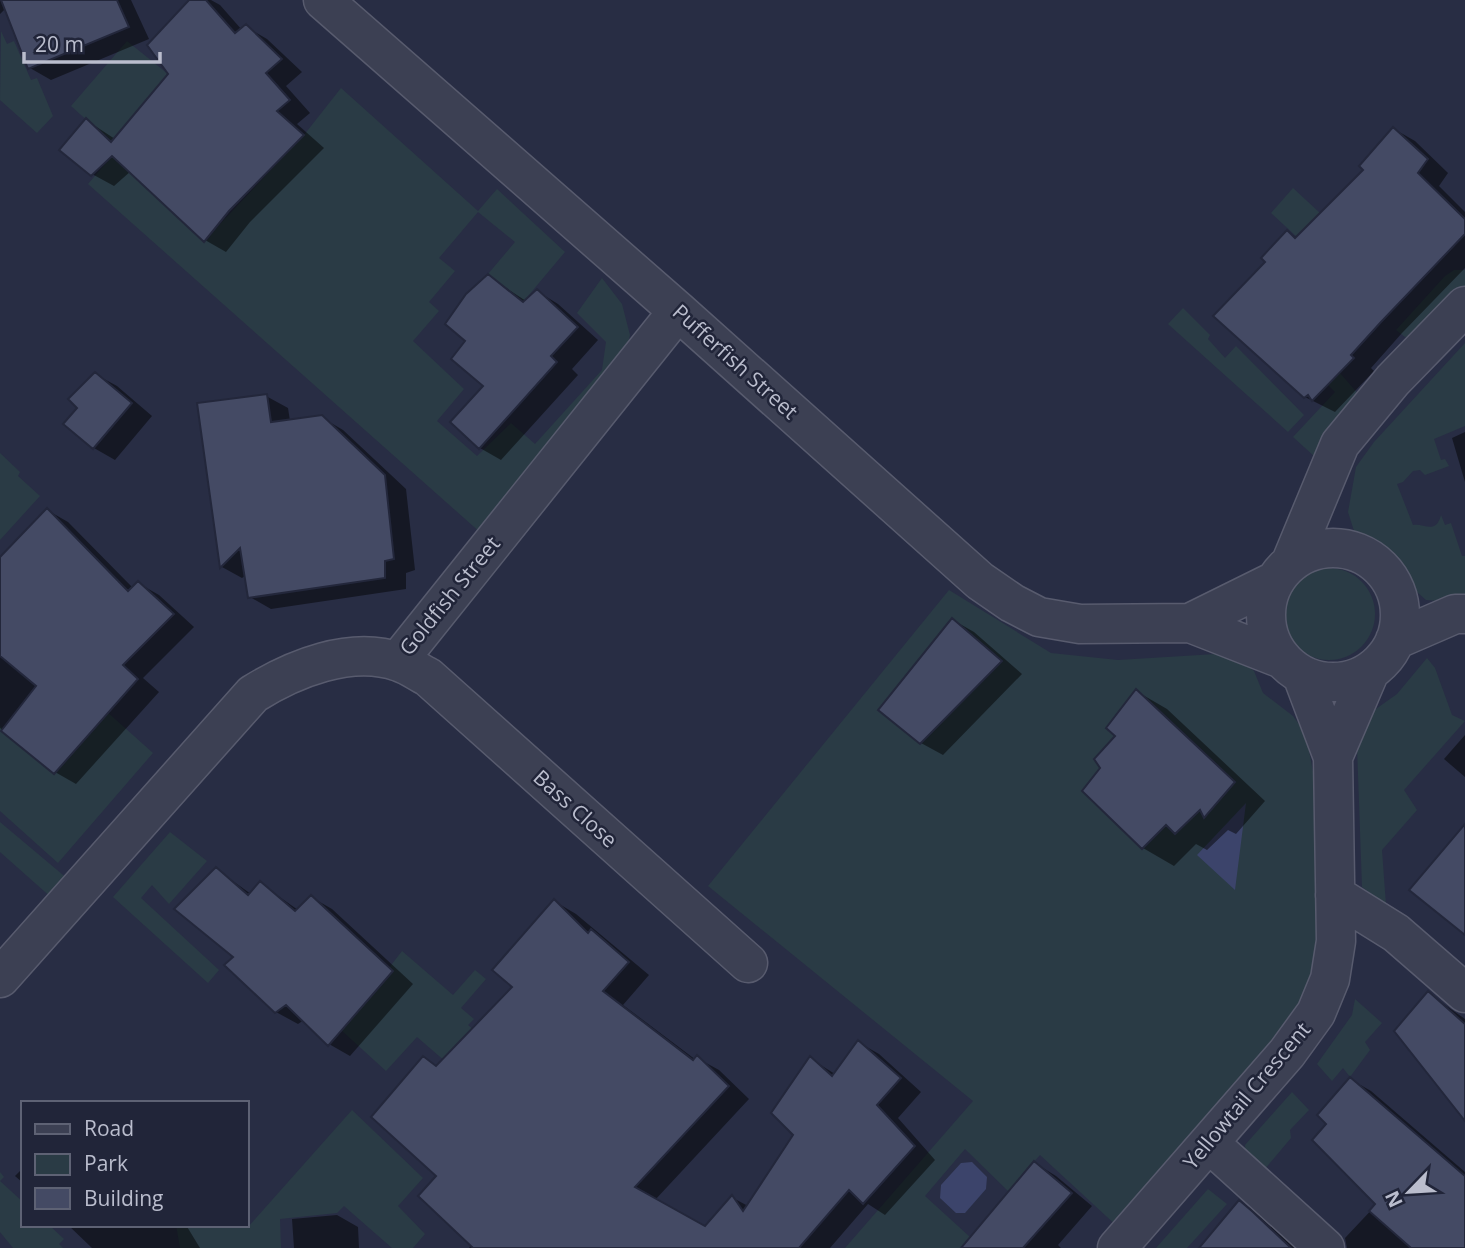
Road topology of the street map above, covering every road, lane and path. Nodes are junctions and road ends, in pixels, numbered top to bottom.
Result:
1 (323, 0) edge
2 (1465, 306) edge
3 (678, 311) junction
4 (1328, 473) junction
5 (1351, 550) junction
6 (1283, 572) junction
7 (1392, 583) junction
8 (1460, 614) edge
9 (1190, 623) junction
10 (1395, 640) junction
11 (398, 661) junction
12 (1292, 667) junction
13 (1370, 671) junction
14 (1333, 757) junction
15 (1335, 895) junction
16 (748, 963) dead end
17 (0, 978) edge
18 (1465, 993) edge
19 (1209, 1143) junction
20 (1117, 1248) edge
21 (1325, 1248) edge

1 - 3 street, Pufferfish Street
2 - 4 street
3 - 9 street, Pufferfish Street
3 - 11 street, Goldfish Street
4 - 5 street
4 - 6 street
5 - 6 street, Pufferfish Street
5 - 7 street
6 - 9 street, Pufferfish Street
6 - 12 street
7 - 8 street
7 - 10 street
8 - 10 street
9 - 12 street, Pufferfish Street
10 - 13 street
11 - 16 street, Bass Close
11 - 17 street, Goldfish Street
12 - 13 street, Pufferfish Street
12 - 14 street, Yellowtail Crescent
13 - 14 street, Yellowtail Crescent
14 - 15 street, Yellowtail Crescent
15 - 18 street
15 - 19 street, Yellowtail Crescent
19 - 20 street, Yellowtail Crescent
19 - 21 street

